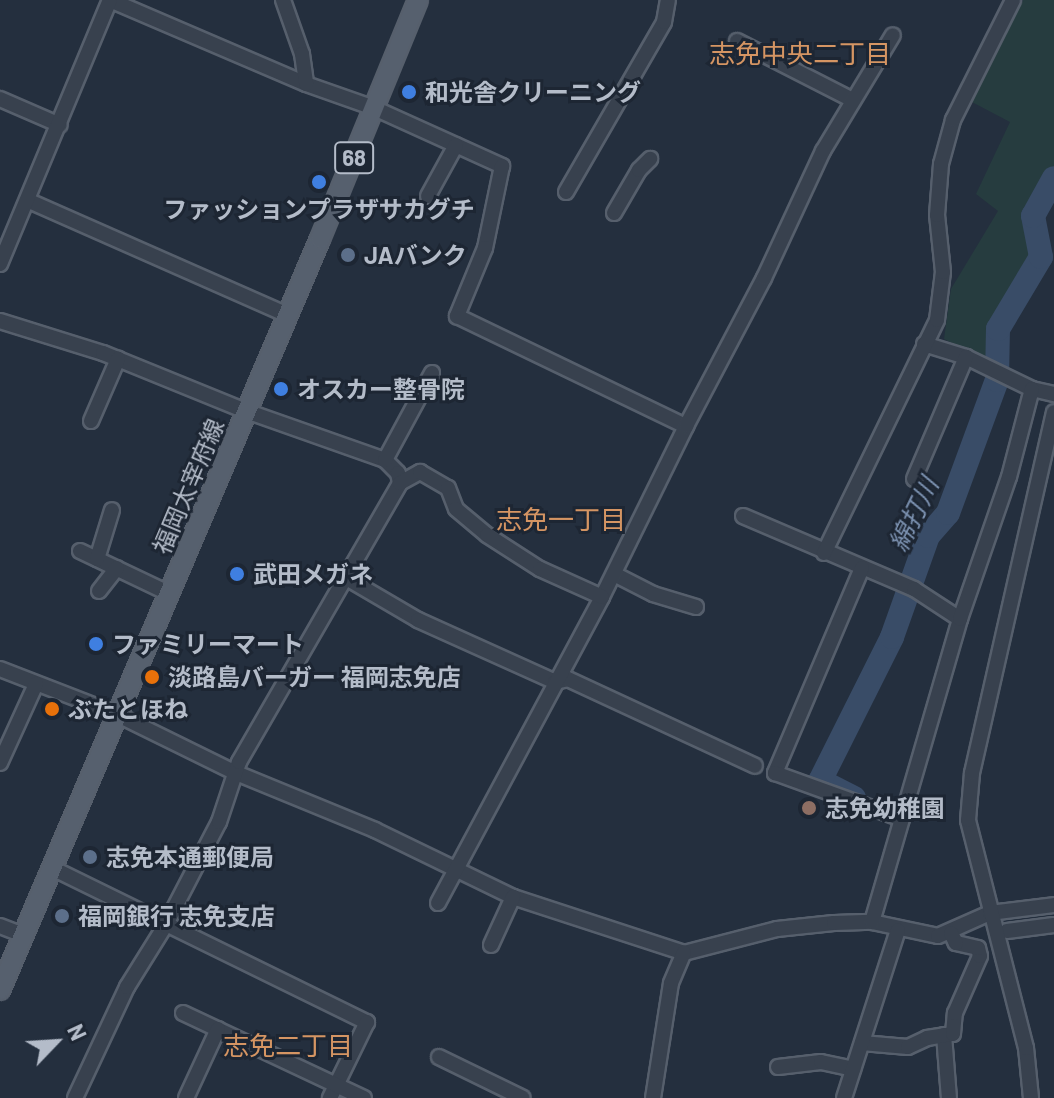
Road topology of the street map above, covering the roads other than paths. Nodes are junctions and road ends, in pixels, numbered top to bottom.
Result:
1 (110, 0) edge
2 (283, 0) edge
3 (418, 0) edge
4 (668, 0) edge
5 (1013, 0) edge
6 (893, 35) dead end
7 (737, 41) dead end
8 (306, 84) junction
9 (0, 99) edge
10 (853, 100) junction
11 (374, 108) junction
12 (60, 125) junction
13 (456, 145) junction
14 (650, 159) dead end
15 (566, 192) dead end
16 (428, 196) dead end
17 (29, 201) junction
18 (614, 213) dead end
19 (0, 264) edge
20 (288, 315) junction
21 (0, 321) edge
22 (924, 344) junction
23 (966, 357) junction
24 (118, 359) junction
25 (432, 373) dead end
26 (1032, 389) junction
27 (1054, 394) edge
28 (246, 411) junction
29 (1054, 412) edge
30 (91, 421) dead end
31 (686, 426) junction
32 (385, 460) junction
33 (914, 479) dead end
34 (400, 483) junction
35 (112, 510) dead end
36 (743, 516) dead end
37 (80, 551) dead end
38 (824, 553) junction
39 (97, 559) junction
40 (117, 568) junction
41 (862, 568) junction
42 (614, 574) junction
43 (343, 576) junction
44 (99, 591) dead end
45 (168, 593) junction
46 (602, 597) junction
47 (696, 607) dead end
48 (960, 619) junction
49 (0, 669) edge
50 (555, 682) junction
51 (36, 684) junction
52 (116, 714) junction
53 (0, 763) edge
54 (755, 766) dead end
55 (236, 773) junction
56 (902, 819) junction
57 (52, 868) junction
58 (454, 869) junction
59 (513, 897) junction
60 (438, 903) dead end
61 (1054, 905) edge
62 (990, 913) junction
63 (872, 922) junction
64 (1054, 925) edge
65 (0, 926) edge
66 (165, 926) junction
67 (898, 930) junction
68 (1007, 931) dead end
69 (951, 933) junction
70 (23, 935) junction
71 (491, 945) dead end
72 (684, 953) junction
73 (0, 990) edge
74 (183, 1013) dead end
75 (218, 1029) junction
76 (944, 1035) junction
77 (862, 1043) junction
78 (439, 1057) dead end
79 (778, 1067) dead end
80 (853, 1069) junction
81 (336, 1083) junction
82 (75, 1098) edge
83 (186, 1098) edge
84 (330, 1098) edge
85 (364, 1098) edge
86 (523, 1098) edge
87 (653, 1098) edge
88 (844, 1098) edge
89 (949, 1098) edge
90 (1031, 1098) edge

1 - 8 street
1 - 12 street
2 - 8 street
3 - 11 main road, 福岡太宰府線 / 68
4 - 15 street
5 - 22 street
6 - 10 street
7 - 10 street
8 - 11 street
9 - 12 street
10 - 31 street
11 - 13 street
11 - 20 main road, 福岡太宰府線 / 68
12 - 17 street
13 - 16 street
13 - 31 street
14 - 18 street
17 - 19 street
17 - 20 street
20 - 28 main road, 福岡太宰府線 / 68
21 - 24 street
22 - 23 street
22 - 38 street
23 - 26 street
23 - 33 street
24 - 28 street
24 - 30 street
25 - 32 street
26 - 27 street
26 - 48 street
28 - 32 street
28 - 45 main road, 福岡太宰府線 / 68
29 - 62 street
31 - 42 street
32 - 34 street
34 - 43 street
34 - 46 street
35 - 39 street
36 - 38 street
37 - 39 street
38 - 41 street
39 - 40 street
40 - 44 street
40 - 45 street
41 - 48 street
41 - 56 street
42 - 46 street
42 - 47 street
43 - 50 street
43 - 55 street
45 - 52 main road, 福岡太宰府線 / 68
46 - 50 street
48 - 56 street
49 - 51 street
50 - 54 street
50 - 58 street
51 - 52 street
51 - 53 street
52 - 55 street
52 - 57 main road, 福岡太宰府線 / 68
55 - 58 street
55 - 66 street
56 - 63 street
57 - 66 street
57 - 70 main road, 福岡太宰府線 / 68
58 - 59 street
58 - 60 street
59 - 71 street
59 - 72 street
61 - 62 street
62 - 69 street
62 - 90 street
63 - 67 street
63 - 72 street
64 - 68 street
65 - 70 street
66 - 81 street
66 - 82 street
67 - 69 street
67 - 77 street
69 - 76 street
70 - 73 main road, 福岡太宰府線 / 68
72 - 87 street
74 - 75 street
75 - 81 street
75 - 83 street
76 - 77 street
76 - 89 street
77 - 80 street
78 - 86 street
79 - 80 street
80 - 88 street
81 - 84 street
81 - 85 street

